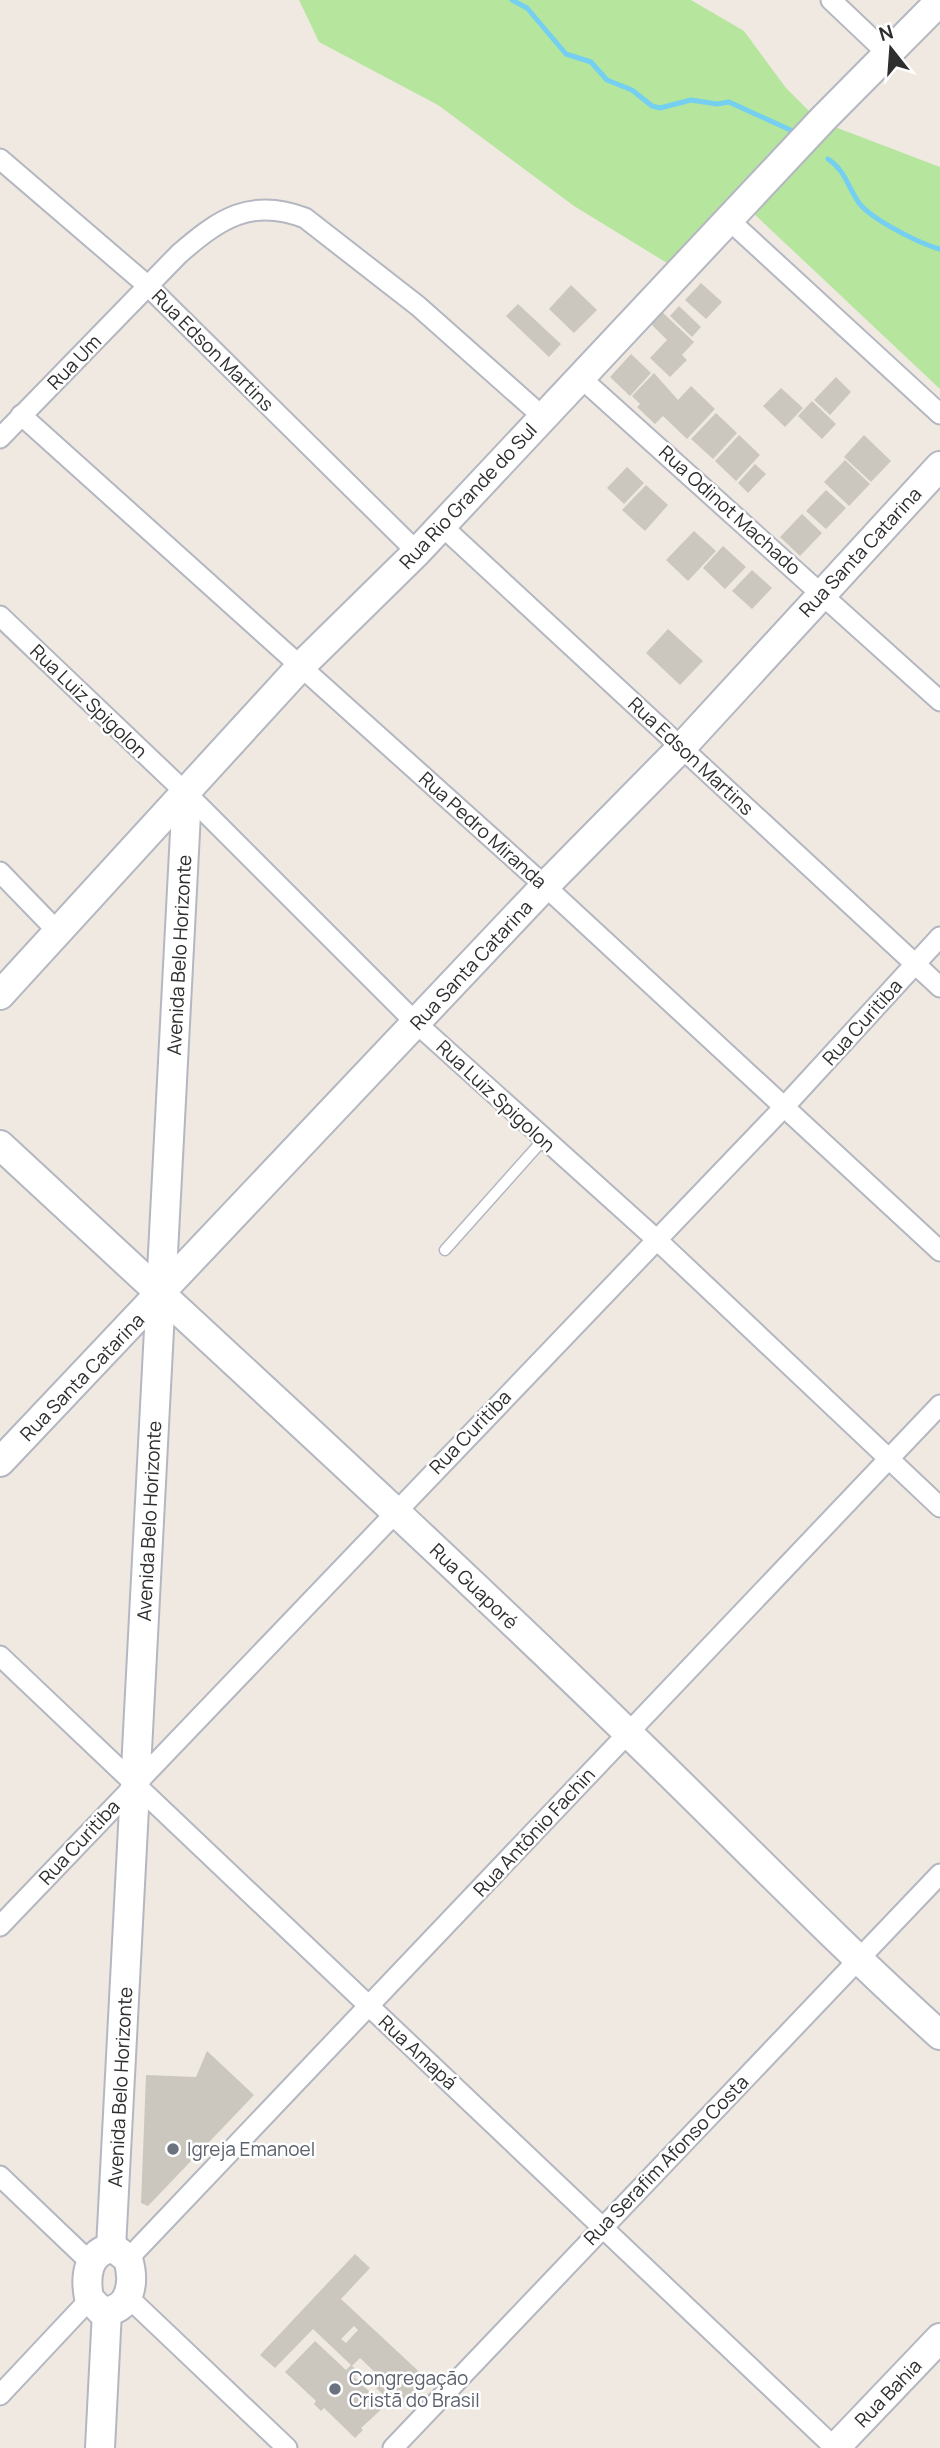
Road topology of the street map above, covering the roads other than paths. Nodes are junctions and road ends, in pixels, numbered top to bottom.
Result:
1 (831, 0) edge
2 (940, 1) edge
3 (889, 55) junction
4 (0, 159) edge
5 (729, 220) junction
6 (148, 286) junction
7 (581, 378) junction
8 (940, 414) edge
9 (21, 415) junction
10 (542, 417) junction
11 (0, 438) edge
12 (940, 466) edge
13 (442, 526) junction
14 (417, 552) junction
15 (822, 592) junction
16 (0, 616) edge
17 (301, 666) junction
18 (940, 701) edge
19 (682, 747) junction
20 (187, 794) junction
21 (0, 872) edge
22 (545, 886) junction
23 (59, 933) junction
24 (940, 937) edge
25 (915, 963) junction
26 (940, 987) edge
27 (0, 995) edge
28 (416, 1023) junction
29 (785, 1106) junction
30 (543, 1140) junction
31 (0, 1145) edge
32 (656, 1239) junction
33 (445, 1250) dead end
34 (940, 1251) edge
35 (161, 1295) junction
36 (940, 1405) edge
37 (888, 1458) junction
38 (0, 1462) edge
39 (940, 1507) edge
40 (395, 1511) junction
41 (0, 1656) edge
42 (628, 1732) junction
43 (136, 1782) junction
44 (940, 1874) edge
45 (0, 1926) edge
46 (859, 1962) junction
47 (370, 2006) junction
48 (940, 2035) edge
49 (0, 2176) edge
50 (602, 2226) junction
51 (110, 2257) junction
52 (108, 2303) junction
53 (940, 2338) edge
54 (0, 2395) edge
55 (100, 2448) edge
56 (287, 2448) edge
57 (393, 2448) edge
58 (835, 2448) edge

1 - 3 street
2 - 3 street, Rua Rio Grande do Sul
3 - 5 street, Rua Rio Grande do Sul
4 - 6 street, Rua Edson Martins
5 - 7 street, Rua Rio Grande do Sul
5 - 8 street
6 - 9 street, Rua Um
6 - 10 street, Rua Um
6 - 14 street, Rua Edson Martins
7 - 10 street, Rua Rio Grande do Sul
7 - 15 street, Rua Odinot Machado
9 - 11 street, Rua Um
9 - 17 street, Rua Pedro Miranda
10 - 13 street, Rua Rio Grande do Sul
12 - 15 street, Rua Santa Catarina
13 - 14 street, Rua Rio Grande do Sul
13 - 19 street, Rua Edson Martins
14 - 17 street, Rua Rio Grande do Sul
15 - 18 street, Rua Odinot Machado
15 - 19 street, Rua Santa Catarina
16 - 20 street, Rua Luiz Spigolon
17 - 20 street, Rua Rio Grande do Sul
17 - 22 street, Rua Pedro Miranda
19 - 22 street, Rua Santa Catarina
19 - 25 street, Rua Edson Martins
20 - 23 street, Rua Rio Grande do Sul
20 - 28 street, Rua Luiz Spigolon
20 - 35 street, Avenida Belo Horizonte
21 - 23 street
22 - 28 street, Rua Santa Catarina
22 - 29 street, Rua Pedro Miranda
23 - 27 street, Rua Rio Grande do Sul
24 - 25 street, Rua Curitiba
25 - 26 street, Rua Edson Martins
25 - 29 street, Rua Curitiba
28 - 30 street, Rua Luiz Spigolon
28 - 35 street, Rua Santa Catarina
29 - 32 street, Rua Curitiba
29 - 34 street, Rua Pedro Miranda
30 - 32 street, Rua Luiz Spigolon
30 - 33 lane
31 - 35 street, Rua Guaporé
32 - 37 street, Rua Luiz Spigolon
32 - 40 street, Rua Curitiba
35 - 38 street, Rua Santa Catarina
35 - 40 street, Rua Guaporé
35 - 43 street, Avenida Belo Horizonte
36 - 37 street, Rua Antônio Fachin
37 - 39 street, Rua Luiz Spigolon
37 - 42 street, Rua Antônio Fachin
40 - 42 street, Rua Guaporé
40 - 43 street, Rua Curitiba
41 - 43 street, Rua Amapá
42 - 46 street, Rua Guaporé
42 - 47 street, Rua Antônio Fachin
43 - 45 street, Rua Curitiba
43 - 47 street, Rua Amapá
43 - 51 street, Avenida Belo Horizonte
44 - 46 street, Rua Serafim Afonso Costa
46 - 48 street, Rua Guaporé
46 - 50 street, Rua Serafim Afonso Costa
47 - 50 street, Rua Amapá
47 - 51 street, Rua Antônio Fachin
49 - 51 street
50 - 57 street, Rua Serafim Afonso Costa
50 - 58 street, Rua Amapá
51 - 52 street
51 - 52 street
52 - 54 street
52 - 55 street
52 - 56 street
53 - 58 street, Rua Bahia

